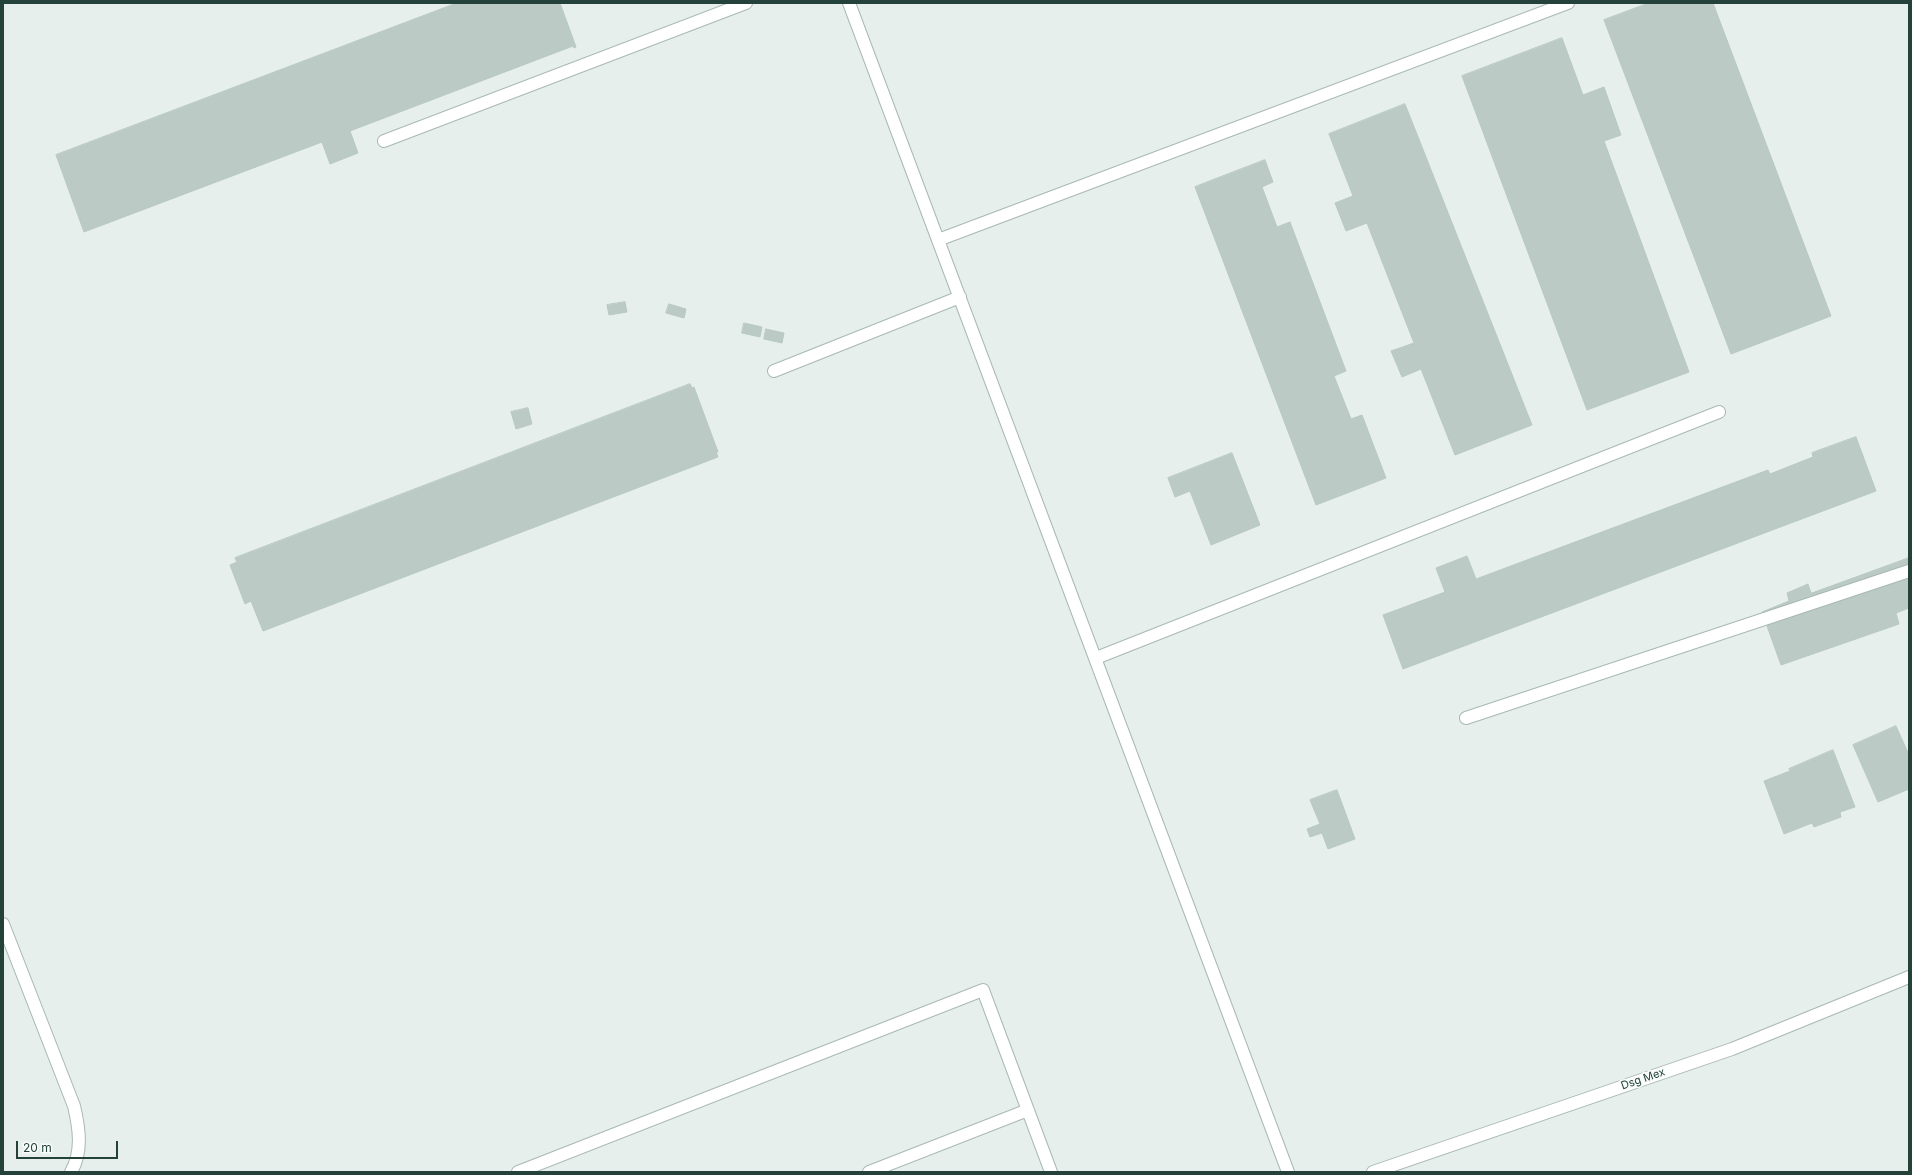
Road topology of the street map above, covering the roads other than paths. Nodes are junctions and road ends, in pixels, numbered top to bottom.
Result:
1 (746, 3) edge
2 (849, 3) edge
3 (1568, 3) edge
4 (384, 141) dead end
5 (938, 240) junction
6 (960, 297) junction
7 (774, 371) dead end
8 (1719, 412) dead end
9 (1909, 571) edge
10 (1096, 658) junction
11 (1466, 718) dead end
12 (3, 924) edge
13 (1909, 977) edge
14 (1028, 1110) junction
15 (71, 1172) edge
16 (518, 1172) edge
17 (869, 1172) edge
18 (1051, 1172) edge
19 (1288, 1172) edge
20 (1373, 1172) edge

1 - 4 street
2 - 5 street
3 - 5 street
5 - 6 street
6 - 7 street
6 - 10 street
8 - 10 street
9 - 11 street
10 - 19 street
12 - 15 street
13 - 20 street, Dsg Mex
14 - 16 street
14 - 17 street
14 - 18 street

